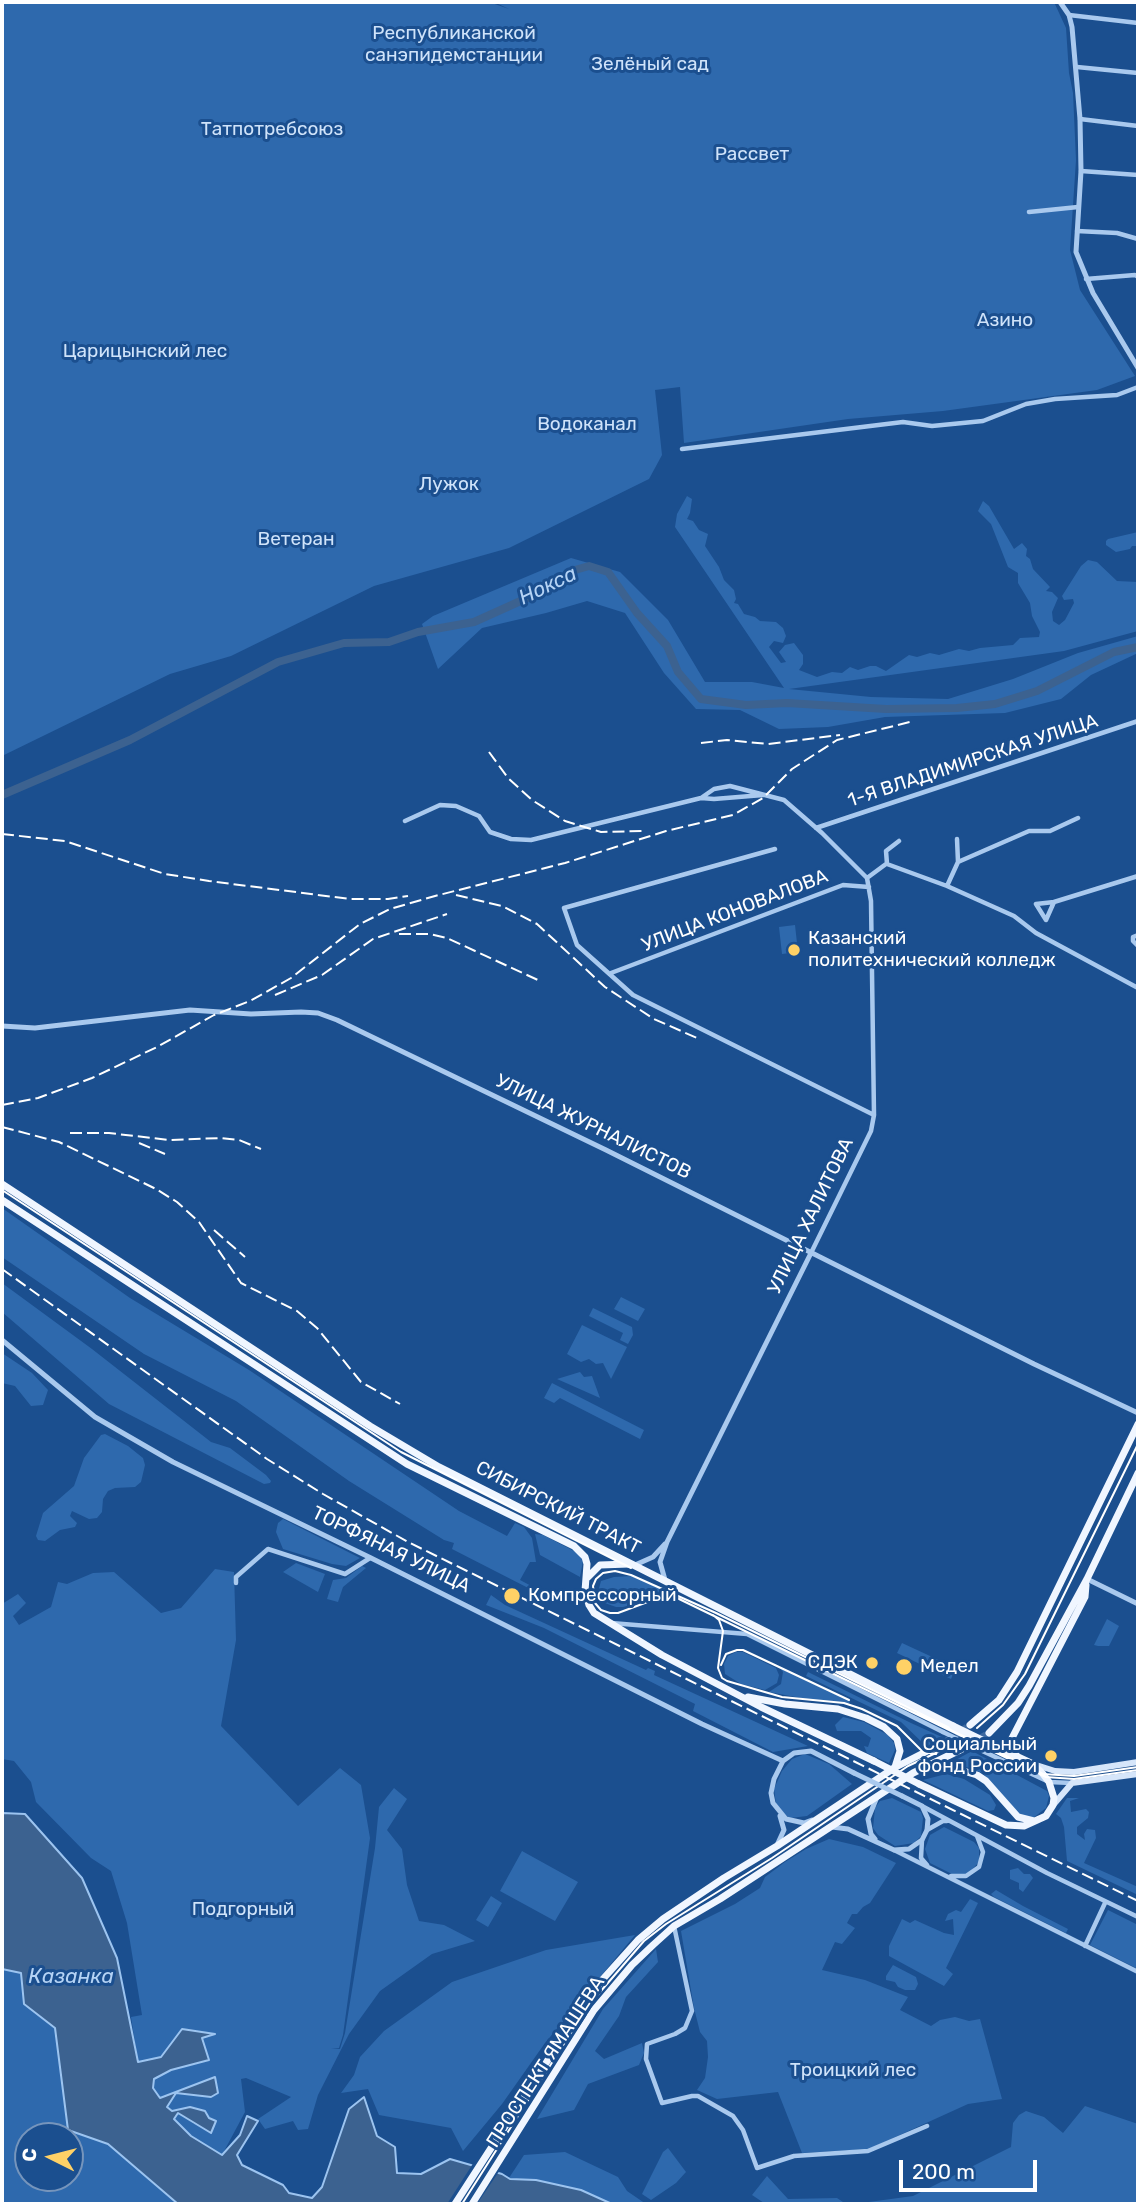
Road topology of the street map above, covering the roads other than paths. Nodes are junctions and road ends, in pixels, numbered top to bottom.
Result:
1 (1061, 2) edge
2 (1069, 15) junction
3 (1138, 23) edge
4 (1077, 67) junction
5 (1138, 73) edge
6 (1080, 119) junction
7 (1138, 126) edge
8 (1081, 171) junction
9 (1138, 175) edge
10 (1078, 207) junction
11 (1029, 212) dead end
12 (1077, 231) junction
13 (1138, 239) edge
14 (1138, 277) edge
15 (1086, 279) junction
16 (1138, 368) edge
17 (1138, 387) edge
18 (682, 449) dead end
19 (1138, 721) edge
20 (764, 794) junction
21 (701, 798) junction
22 (1078, 818) dead end
23 (405, 821) dead end
24 (816, 828) junction
25 (957, 839) dead end
26 (899, 841) dead end
27 (775, 849) dead end
28 (958, 862) junction
29 (887, 864) junction
30 (1138, 876) edge
31 (867, 878) junction
32 (947, 886) junction
33 (869, 887) junction
34 (1054, 902) junction
35 (1138, 935) edge
36 (1138, 946) edge
37 (611, 973) junction
38 (1138, 988) edge
39 (2, 1026) edge
40 (874, 1115) junction
41 (2, 1184) edge
42 (2, 1199) edge
43 (811, 1253) junction
44 (2, 1340) edge
45 (1138, 1413) edge
46 (1138, 1424) edge
47 (1138, 1473) edge
48 (667, 1542) junction
49 (371, 1558) junction
50 (634, 1564) junction
51 (1087, 1579) junction
52 (586, 1580) junction
53 (665, 1580) junction
54 (236, 1583) dead end
55 (1138, 1604) edge
56 (609, 1623) junction
57 (733, 1693) junction
58 (970, 1725) tunnel mouth
59 (989, 1732) tunnel mouth
60 (947, 1741) tunnel mouth
61 (962, 1749) tunnel mouth
62 (1017, 1756) junction
63 (783, 1761) junction
64 (1138, 1762) edge
65 (1033, 1764) junction
66 (894, 1768) junction
67 (913, 1773) junction
68 (1138, 1774) edge
69 (1049, 1782) junction
70 (1072, 1783) junction
71 (878, 1795) junction
72 (1053, 1805) junction
73 (922, 1806) junction
74 (779, 1813) junction
75 (822, 1816) junction
76 (952, 1821) junction
77 (1037, 1821) junction
78 (828, 1827) junction
79 (927, 1830) junction
80 (977, 1836) junction
81 (922, 1840) junction
82 (880, 1843) junction
83 (777, 1846) junction
84 (894, 1850) junction
85 (928, 1867) junction
86 (946, 1876) junction
87 (1105, 1903) junction
88 (1138, 1917) edge
89 (674, 1926) junction
90 (1085, 1946) junction
91 (1138, 1972) edge
92 (927, 2126) dead end
93 (456, 2204) edge
94 (472, 2204) edge

1 - 2 street
2 - 3 street
2 - 4 street
4 - 5 street
4 - 6 street
6 - 7 street
6 - 8 street
8 - 9 street
8 - 10 street
10 - 11 street
10 - 12 street
12 - 13 street
12 - 15 street
14 - 15 street
15 - 16 street
17 - 18 street
19 - 24 street, 1-Я ВЛАДИМИРСКАЯ УЛИЦА
20 - 21 street
20 - 21 street
20 - 24 street
21 - 23 street
22 - 28 street
24 - 31 street
25 - 28 street
26 - 29 street
27 - 37 street
28 - 32 street
29 - 31 street
29 - 32 street
30 - 34 street
31 - 33 street, УЛИЦА ХАЛИТОВА
32 - 38 street
33 - 37 street, УЛИЦА КОНОВАЛОВА
33 - 40 street, УЛИЦА ХАЛИТОВА
34 - 34 street
35 - 36 street
37 - 40 street
39 - 43 street, УЛИЦА ЖУРНАЛИСТОВ
40 - 43 street, УЛИЦА ХАЛИТОВА
41 - 50 main road, СИБИРСКИЙ ТРАКТ
42 - 52 main road, СИБИРСКИЙ ТРАКТ
43 - 45 street, УЛИЦА ЖУРНАЛИСТОВ
43 - 48 street, УЛИЦА ХАЛИТОВА
44 - 49 street, ТОРФЯНАЯ УЛИЦА
46 - 58 main road
47 - 51 main road
48 - 50 street
48 - 53 street
49 - 54 street
49 - 63 street, ТОРФЯНАЯ УЛИЦА
50 - 52 main road
50 - 53 main road, СИБИРСКИЙ ТРАКТ
51 - 55 street
51 - 59 main road
51 - 62 main road
52 - 56 main road, СИБИРСКИЙ ТРАКТ
53 - 62 main road, СИБИРСКИЙ ТРАКТ, bridge
56 - 57 main road, СИБИРСКИЙ ТРАКТ
56 - 69 street, bridge
57 - 66 main road
57 - 77 main road, СИБИРСКИЙ ТРАКТ, bridge
60 - 66 main road, ПРОСПЕКТ ЯМАШЕВА
61 - 67 main road, ПРОСПЕКТ ЯМАШЕВА
62 - 65 main road, СИБИРСКИЙ ТРАКТ
63 - 73 street, bridge
63 - 74 street
64 - 65 main road, СИБИРСКИЙ ТРАКТ
65 - 69 main road
66 - 75 main road, ПРОСПЕКТ ЯМАШЕВА
67 - 71 main road, ПРОСПЕКТ ЯМАШЕВА
67 - 77 main road
68 - 70 main road
69 - 70 street
69 - 72 main road
70 - 72 main road
71 - 78 main road, ПРОСПЕКТ ЯМАШЕВА
71 - 82 street
72 - 77 main road
73 - 76 street
73 - 79 street
74 - 75 street
74 - 83 street
75 - 83 main road, ПРОСПЕКТ ЯМАШЕВА
76 - 79 street
76 - 80 street
78 - 82 street
78 - 89 main road, ПРОСПЕКТ ЯМАШЕВА
79 - 81 street
80 - 86 street
80 - 87 street
81 - 84 street
81 - 85 street
82 - 84 street
83 - 93 main road, ПРОСПЕКТ ЯМАШЕВА
84 - 85 street
85 - 86 street
86 - 90 street
87 - 88 street
87 - 90 street
89 - 92 street
89 - 94 main road, ПРОСПЕКТ ЯМАШЕВА
90 - 91 street

